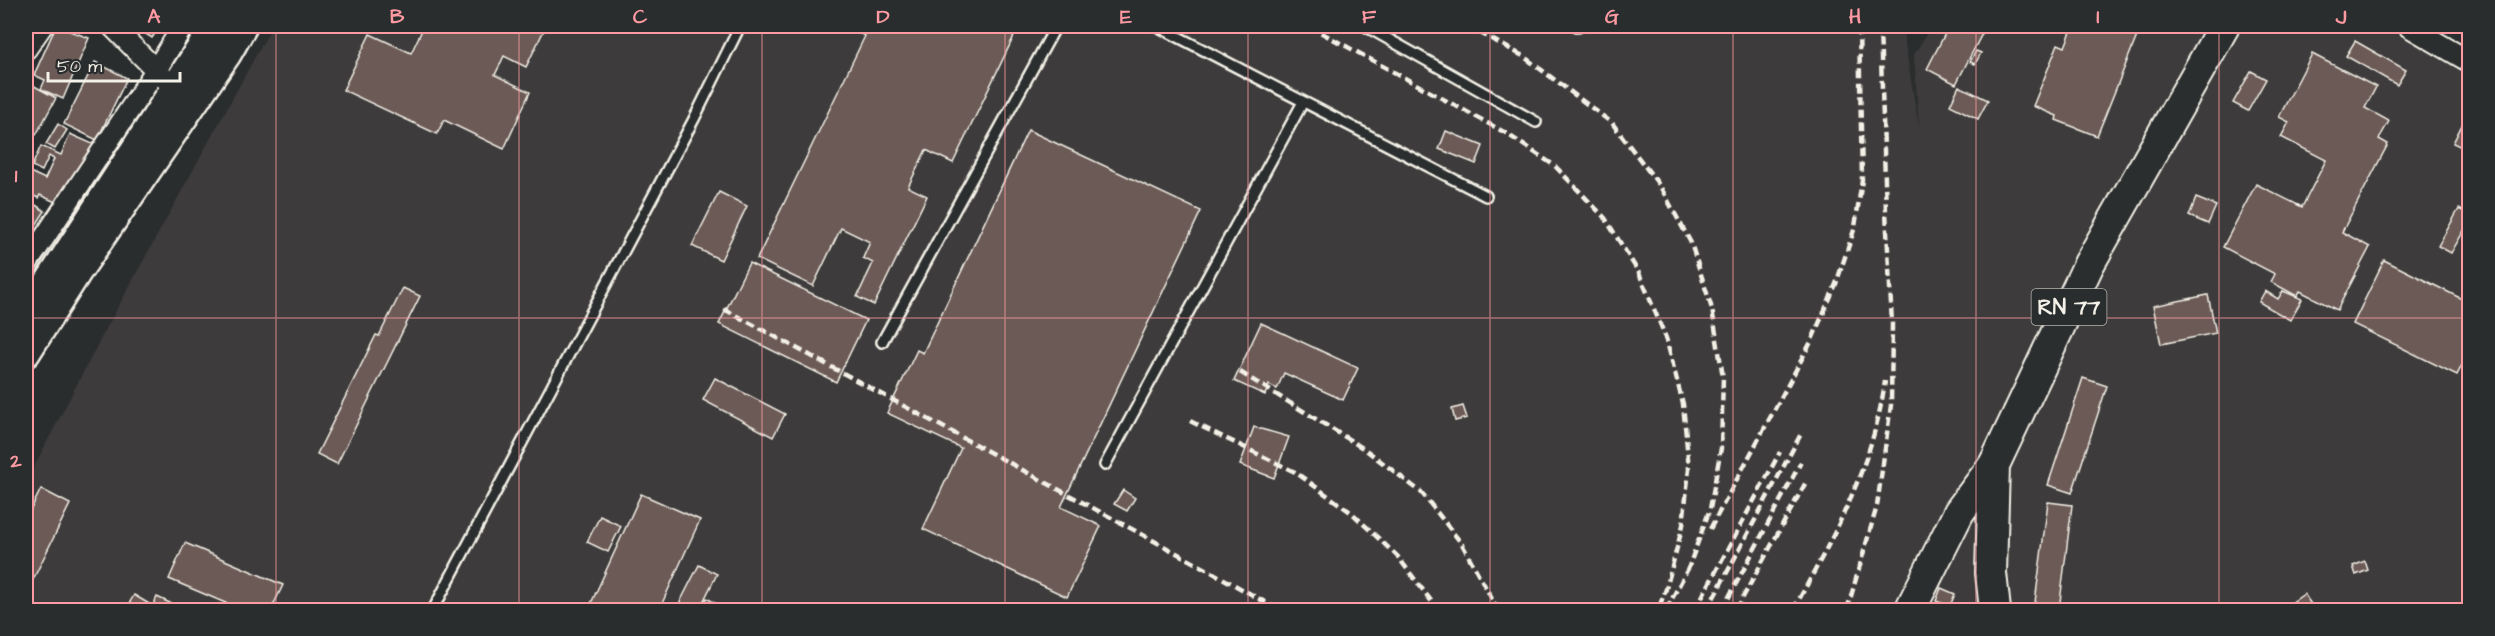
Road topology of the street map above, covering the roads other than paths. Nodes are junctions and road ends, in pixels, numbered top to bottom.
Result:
1 (42, 26) edge
2 (112, 26) edge
3 (183, 26) edge
4 (215, 26) edge
5 (243, 26) edge
6 (740, 26) edge
7 (1056, 26) edge
8 (1157, 26) edge
9 (1365, 26) edge
10 (2224, 26) edge
11 (2408, 26) edge
12 (26, 49) edge
13 (2469, 62) edge
14 (165, 80) junction
15 (1303, 102) junction
16 (1536, 122) dead end
17 (1486, 196) dead end
18 (26, 265) edge
19 (31, 313) edge
20 (882, 342) dead end
21 (26, 353) edge
22 (1105, 465) dead end
23 (1994, 465) junction
24 (433, 610) edge
25 (1910, 610) edge
26 (1995, 610) edge

1 - 12 street
2 - 14 street
3 - 14 street
4 - 14 main road
5 - 19 main road
6 - 24 lane
7 - 20 lane
8 - 15 lane
9 - 16 lane
10 - 23 main road, RN 77
11 - 13 street
14 - 18 street
14 - 19 main road
15 - 17 lane
15 - 22 lane
19 - 21 main road
23 - 25 main road
23 - 26 main road, RN 77

